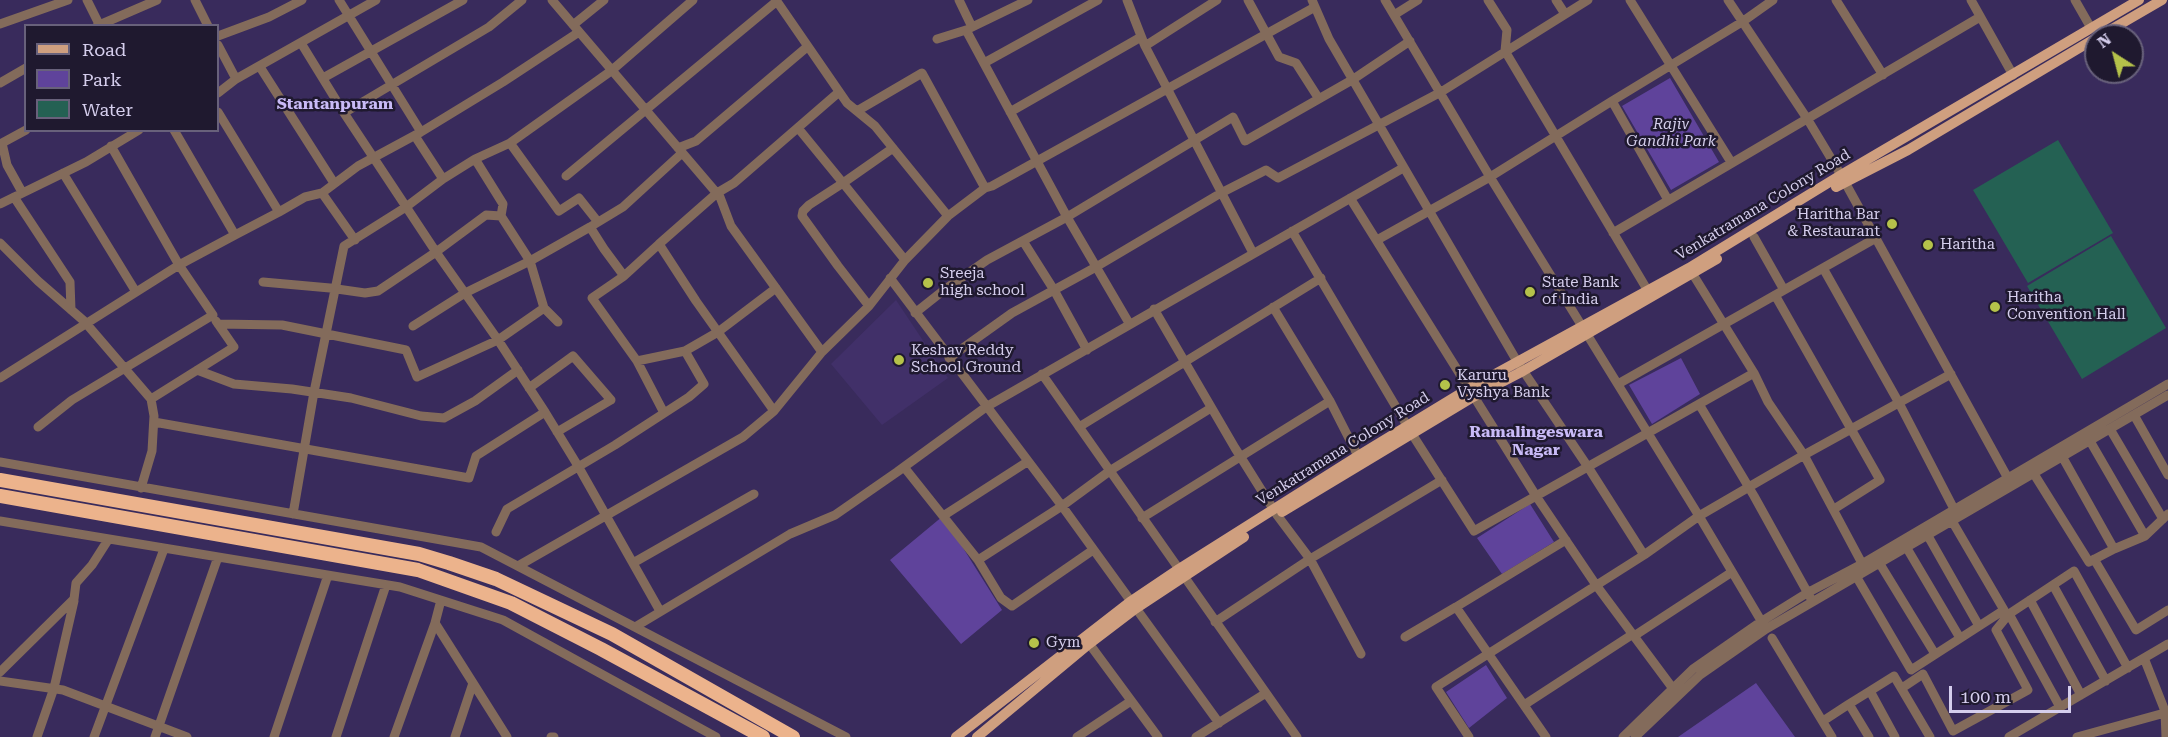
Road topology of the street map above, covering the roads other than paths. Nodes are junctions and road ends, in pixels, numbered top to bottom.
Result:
1 (68, 0) edge
2 (87, 0) edge
3 (157, 0) edge
4 (195, 0) edge
5 (302, 0) edge
6 (339, 0) edge
7 (376, 0) edge
8 (463, 0) edge
9 (522, 0) edge
10 (552, 0) edge
11 (604, 0) edge
12 (693, 0) edge
13 (776, 0) edge
14 (959, 0) edge
15 (1028, 0) edge
16 (1098, 0) edge
17 (1124, 0) edge
18 (1217, 0) edge
19 (1248, 0) edge
20 (1385, 0) edge
21 (1419, 0) edge
22 (1488, 0) edge
23 (1556, 0) edge
24 (1588, 0) edge
25 (1630, 0) edge
26 (1728, 0) edge
27 (1773, 0) edge
28 (1836, 0) edge
29 (1971, 0) edge
30 (2075, 0) edge
31 (2139, 0) edge
32 (2162, 0) edge
33 (1314, 4) edge
34 (1565, 14) junction
35 (348, 15) junction
36 (1394, 15) junction
37 (1980, 17) junction
38 (1742, 21) junction
39 (0, 24) edge
40 (99, 24) edge
41 (101, 24) edge
42 (207, 24) edge
43 (2090, 24) edge
44 (2109, 24) edge
45 (2115, 24) edge
46 (969, 28) junction
47 (576, 29) junction
48 (1267, 34) junction
49 (219, 36) edge
50 (937, 39) dead end
51 (2084, 40) edge
52 (1143, 41) junction
53 (1410, 41) junction
54 (2084, 41) edge
55 (301, 43) junction
56 (219, 47) edge
57 (807, 47) junction
58 (372, 51) junction
59 (1505, 51) junction
60 (984, 63) junction
61 (1671, 66) junction
62 (260, 67) junction
63 (24, 69) edge
64 (611, 71) junction
65 (1883, 75) junction
66 (2013, 75) junction
67 (323, 78) junction
68 (236, 79) junction
69 (1352, 80) junction
70 (0, 83) edge
71 (393, 84) junction
72 (1167, 89) junction
73 (219, 92) edge
74 (1441, 92) junction
75 (839, 93) junction
76 (1319, 99) junction
77 (1612, 101) junction
78 (645, 110) junction
79 (857, 111) junction
80 (1010, 112) junction
81 (344, 113) junction
82 (219, 114) edge
83 (1808, 120) junction
84 (1378, 125) junction
85 (798, 128) junction
86 (24, 131) edge
87 (136, 132) edge
88 (175, 132) edge
89 (418, 134) junction
90 (1557, 137) junction
91 (1193, 141) junction
92 (1, 142) edge
93 (510, 142) junction
94 (111, 146) junction
95 (893, 148) junction
96 (680, 151) junction
97 (373, 159) junction
98 (475, 159) junction
99 (1036, 160) junction
100 (1731, 162) junction
101 (1403, 168) junction
102 (63, 173) junction
103 (566, 176) dead end
104 (1490, 177) junction
105 (1843, 178) junction
106 (443, 179) junction
107 (334, 183) junction
108 (843, 183) junction
109 (985, 188) junction
110 (322, 193) junction
111 (717, 193) junction
112 (1221, 193) junction
113 (18, 194) junction
114 (1350, 198) junction
115 (1668, 200) junction
116 (0, 204) edge
117 (406, 207) junction
118 (1429, 211) junction
119 (279, 212) junction
120 (501, 216) junction
121 (948, 216) junction
122 (1067, 217) junction
123 (594, 225) junction
124 (1292, 231) junction
125 (1613, 233) junction
126 (236, 235) junction
127 (1754, 237) junction
128 (1876, 238) junction
129 (355, 240) junction
130 (1377, 240) junction
131 (1023, 241) junction
132 (0, 243) edge
133 (659, 244) junction
134 (436, 252) junction
135 (1253, 253) junction
136 (905, 260) junction
137 (530, 261) junction
138 (179, 266) junction
139 (1096, 267) junction
140 (1823, 268) junction
141 (1691, 271) junction
142 (624, 276) junction
143 (890, 278) junction
144 (1321, 278) junction
145 (262, 282) dead end
146 (776, 288) junction
147 (336, 289) junction
148 (1054, 290) junction
149 (1784, 290) junction
150 (1648, 291) junction
151 (136, 292) junction
152 (465, 292) junction
153 (1775, 295) junction
154 (869, 306) junction
155 (1273, 307) junction
156 (544, 308) junction
157 (71, 309) junction
158 (1154, 309) junction
159 (915, 313) junction
160 (215, 319) junction
161 (558, 322) dead end
162 (1129, 323) junction
163 (87, 324) junction
164 (1724, 324) junction
165 (414, 326) dead end
166 (1584, 331) junction
167 (718, 332) junction
168 (326, 334) junction
169 (498, 339) junction
170 (1087, 350) junction
171 (685, 351) junction
172 (822, 352) junction
173 (949, 358) junction
174 (637, 361) junction
175 (1184, 361) junction
176 (124, 367) junction
177 (1520, 367) junction
178 (197, 370) junction
179 (518, 370) junction
180 (1754, 373) junction
181 (1042, 374) junction
182 (1951, 374) junction
183 (0, 378) edge
184 (1618, 384) junction
185 (2168, 384) edge
186 (529, 388) junction
187 (314, 393) junction
188 (1471, 393) junction
189 (2168, 394) edge
190 (151, 399) junction
191 (1330, 401) junction
192 (1899, 403) junction
193 (1699, 404) junction
194 (986, 406) junction
195 (1211, 408) junction
196 (774, 411) junction
197 (545, 412) junction
198 (664, 413) junction
199 (2134, 415) junction
200 (154, 422) junction
201 (38, 427) dead end
202 (1079, 427) junction
203 (2110, 429) junction
204 (1410, 430) junction
205 (1852, 430) junction
206 (557, 432) junction
207 (1648, 433) junction
208 (2091, 441) junction
209 (304, 448) junction
210 (1804, 455) junction
211 (1240, 456) junction
212 (1358, 456) junction
213 (2063, 458) junction
214 (0, 462) edge
215 (1027, 462) junction
216 (578, 466) junction
217 (904, 467) junction
218 (1588, 467) junction
219 (1112, 470) junction
220 (2034, 474) junction
221 (2168, 475) edge
222 (0, 480) edge
223 (1442, 480) junction
224 (2010, 482) junction
225 (141, 488) junction
226 (1749, 488) junction
227 (754, 494) dead end
228 (0, 496) edge
229 (1536, 496) junction
230 (136, 504) junction
231 (1062, 506) junction
232 (1834, 509) junction
233 (1954, 509) junction
234 (1276, 512) junction
235 (293, 514) junction
236 (606, 514) junction
237 (943, 516) junction
238 (1699, 516) junction
239 (2165, 516) edge
240 (1142, 518) junction
241 (134, 519) junction
242 (0, 521) edge
243 (1952, 521) junction
244 (496, 531) dead end
245 (1928, 536) junction
246 (2145, 536) junction
247 (108, 540) junction
248 (1566, 540) junction
249 (1904, 545) junction
250 (164, 549) junction
251 (2115, 549) junction
252 (1093, 550) junction
253 (1644, 555) junction
254 (218, 558) junction
255 (2094, 559) junction
256 (978, 560) junction
257 (1310, 560) junction
258 (633, 563) junction
259 (1880, 564) junction
260 (518, 566) junction
261 (1864, 568) junction
262 (1181, 572) junction
263 (1731, 572) junction
264 (328, 575) junction
265 (1856, 576) junction
266 (386, 585) junction
267 (1596, 585) junction
268 (2053, 585) junction
269 (1810, 597) junction
270 (74, 599) junction
271 (441, 600) junction
272 (2030, 600) junction
273 (1133, 606) junction
274 (1456, 607) junction
275 (2168, 610) edge
276 (660, 611) junction
277 (2009, 614) junction
278 (1215, 622) junction
279 (435, 623) junction
280 (1764, 625) junction
281 (1979, 626) junction
282 (635, 627) junction
283 (1634, 635) junction
284 (1405, 637) dead end
285 (1772, 638) dead end
286 (1960, 638) junction
287 (1087, 640) junction
288 (2168, 644) edge
289 (1488, 653) junction
290 (1361, 654) dead end
291 (1935, 654) junction
292 (2144, 658) junction
293 (2128, 668) junction
294 (0, 672) edge
295 (0, 681) edge
296 (2106, 681) junction
297 (473, 683) junction
298 (54, 688) junction
299 (1902, 688) junction
300 (1870, 691) junction
301 (1266, 693) junction
302 (1676, 693) junction
303 (2081, 695) junction
304 (1131, 701) junction
305 (1850, 704) junction
306 (1524, 705) junction
307 (105, 706) junction
308 (2060, 707) junction
309 (2167, 712) edge
310 (1823, 721) junction
311 (1219, 723) junction
312 (159, 726) junction
313 (37, 737) edge
314 (94, 737) edge
315 (155, 737) edge
316 (187, 737) edge
317 (274, 737) edge
318 (336, 737) edge
319 (394, 737) edge
320 (455, 737) edge
321 (507, 737) edge
322 (716, 737) edge
323 (763, 737) edge
324 (793, 737) edge
325 (846, 737) edge
326 (956, 737) edge
327 (977, 737) edge
328 (1077, 737) edge
329 (1158, 737) edge
330 (1196, 737) edge
331 (1297, 737) edge
332 (1469, 737) edge
333 (1545, 737) edge
334 (1624, 737) edge
335 (1635, 737) edge
336 (1832, 737) edge
337 (1869, 737) edge
338 (1895, 737) edge
339 (1930, 737) edge
340 (2009, 737) edge
341 (2078, 737) edge
342 (2166, 737) edge

1 - 39 street
2 - 40 street
3 - 41 street
4 - 42 street
5 - 49 street
6 - 35 street
7 - 35 street
8 - 58 street
9 - 71 street
10 - 47 street
11 - 47 street
12 - 64 street
13 - 57 street
13 - 78 street
14 - 46 street
15 - 46 street
16 - 60 street
17 - 52 street
18 - 52 street
19 - 48 street
20 - 36 street
21 - 36 street
22 - 59 street
23 - 34 street
24 - 34 street
25 - 61 street
26 - 38 street
27 - 38 street
28 - 65 street
29 - 37 street
30 - 43 street
31 - 44 main road, Venkatramana Colony Road
32 - 45 main road
33 - 48 street
33 - 69 street
34 - 59 street
35 - 55 street
35 - 58 street
36 - 53 street
37 - 65 street
37 - 66 street
38 - 61 street
38 - 83 street
46 - 50 street
46 - 60 street
47 - 64 street
47 - 89 street
48 - 72 street
48 - 76 street
51 - 66 main road, Venkatramana Colony Road
52 - 72 street
52 - 80 street
53 - 69 street
53 - 74 street
54 - 105 main road
55 - 62 street
55 - 67 street
56 - 68 street
57 - 75 street
57 - 96 street
58 - 67 street
58 - 71 street
59 - 74 street
59 - 90 street
60 - 80 street
61 - 77 street
61 - 100 street
62 - 68 street
62 - 107 street
63 - 70 street
64 - 78 street
64 - 93 street
65 - 83 street
66 - 105 main road, Venkatramana Colony Road
67 - 81 street
68 - 73 street
69 - 76 street
69 - 84 street
71 - 81 street
71 - 89 street
72 - 91 street
72 - 99 street
74 - 84 street
74 - 104 street
75 - 79 street
75 - 85 street
76 - 91 street
77 - 90 street
77 - 115 street
78 - 96 street
78 - 103 street
79 - 95 street
79 - 109 street
80 - 99 street
81 - 97 street
82 - 119 street
83 - 100 street
83 - 105 street
84 - 101 street
84 - 112 street
85 - 108 street
85 - 111 street
86 - 92 street
87 - 94 street
88 - 126 street
89 - 97 street
89 - 106 street
90 - 104 street
90 - 125 street
91 - 112 street
91 - 122 street
92 - 113 street
93 - 98 street
93 - 123 street
94 - 102 street
94 - 138 street
95 - 108 street
95 - 121 street
96 - 111 street
96 - 123 street
97 - 107 street
97 - 117 street
98 - 106 street
98 - 120 street
99 - 109 street
99 - 122 street
100 - 115 street
101 - 114 street
101 - 118 street
102 - 113 street
102 - 151 street
104 - 118 street
104 - 166 street
105 - 127 main road
105 - 128 street
105 - 141 main road, Venkatramana Colony Road
106 - 117 street
107 - 110 street
108 - 136 street
108 - 154 street
109 - 121 street
110 - 119 street
110 - 129 street
111 - 133 street
111 - 146 street
112 - 135 street
112 - 139 street
113 - 116 street
113 - 157 street
114 - 124 street
114 - 130 street
115 - 125 street
117 - 129 street
117 - 134 street
118 - 130 street
118 - 177 street
119 - 126 street
120 - 134 street
120 - 137 street
121 - 136 street
122 - 131 street
122 - 139 street
123 - 137 street
123 - 142 street
124 - 135 street
124 - 144 street
125 - 150 street
126 - 138 street
127 - 141 main road
127 - 149 street
128 - 140 street
128 - 182 street
129 - 147 street
130 - 188 street
131 - 148 street
131 - 159 street
132 - 157 street
133 - 142 street
133 - 167 street
134 - 147 street
134 - 152 street
135 - 158 street
136 - 143 street
137 - 152 street
137 - 156 street
138 - 151 street
138 - 160 street
139 - 148 street
139 - 162 street
140 - 149 street
140 - 192 street
141 - 150 main road, Venkatramana Colony Road
141 - 164 street
141 - 166 main road
142 - 174 street
143 - 154 street
143 - 159 street
144 - 155 street
144 - 204 street
145 - 147 street
146 - 167 street
146 - 172 street
147 - 168 street
148 - 170 street
148 - 173 street
149 - 153 street
150 - 166 main road, Venkatramana Colony Road
151 - 163 street
152 - 165 street
152 - 169 street
153 - 164 street
153 - 205 street
154 - 172 street
155 - 175 street
155 - 191 street
156 - 161 street
156 - 169 street
157 - 163 street
158 - 162 street
158 - 175 street
159 - 173 street
160 - 168 street
160 - 176 street
160 - 178 street
162 - 170 street
163 - 176 street
163 - 183 street
164 - 180 street
164 - 184 street
166 - 177 main road, Venkatramana Colony Road
166 - 184 street
167 - 171 street
167 - 196 street
168 - 169 street
168 - 187 street
169 - 179 street
170 - 181 street
171 - 174 street
171 - 198 street
172 - 196 street
173 - 194 street
174 - 198 street
175 - 195 street
175 - 202 street
176 - 190 street
176 - 201 street
177 - 188 main road, Venkatramana Colony Road
177 - 218 street
178 - 187 street
178 - 190 street
179 - 186 street
179 - 187 street
180 - 193 street
180 - 210 street
181 - 194 street
181 - 202 street
182 - 192 street
182 - 224 street
184 - 207 street
185 - 224 street
186 - 197 street
186 - 206 street
187 - 209 street
188 - 204 main road, Venkatramana Colony Road
188 - 229 street
189 - 199 street
190 - 200 street
191 - 211 street
191 - 212 street
192 - 205 street
192 - 233 street
193 - 207 street
193 - 226 street
194 - 215 street
194 - 217 street
195 - 211 street
195 - 219 street
196 - 236 street
197 - 206 street
197 - 209 street
198 - 216 street
199 - 203 street
199 - 221 street
200 - 209 street
200 - 225 street
202 - 219 street
203 - 208 street
203 - 239 street
204 - 212 main road, Venkatramana Colony Road
204 - 223 street
204 - 234 main road
205 - 210 street
205 - 232 street
206 - 216 street
207 - 218 street
207 - 238 street
208 - 213 street
208 - 246 street
209 - 235 street
210 - 226 street
210 - 232 street
211 - 234 street
211 - 240 street
212 - 234 main road, Venkatramana Colony Road
213 - 220 street
213 - 251 street
214 - 225 street
215 - 231 street
215 - 237 street
216 - 236 street
216 - 244 street
217 - 237 street
217 - 276 street
218 - 229 street
218 - 253 street
219 - 231 street
219 - 240 street
220 - 224 street
220 - 255 street
222 - 230 highway
223 - 229 street
223 - 257 street
224 - 233 street
224 - 243 street
225 - 235 street
226 - 238 street
226 - 269 street
227 - 258 street
228 - 241 highway
229 - 248 street
230 - 241 street
230 - 324 highway
231 - 252 street
231 - 256 street
232 - 261 street
233 - 249 street
234 - 257 street
234 - 262 main road, Venkatramana Colony Road
235 - 260 street
236 - 258 street
236 - 260 street
237 - 256 street
238 - 253 street
238 - 263 street
239 - 246 street
240 - 262 street
241 - 323 highway
242 - 247 street
243 - 245 street
243 - 281 street
245 - 249 street
245 - 281 street
246 - 251 street
247 - 250 street
247 - 270 street
248 - 267 street
248 - 274 street
249 - 259 street
249 - 261 street
249 - 286 street
250 - 254 street
250 - 307 street
251 - 255 street
252 - 256 street
252 - 273 street
253 - 267 street
254 - 264 street
254 - 312 street
255 - 275 street
257 - 278 street
257 - 290 street
258 - 276 street
259 - 261 street
259 - 291 street
260 - 282 street
261 - 265 street
261 - 269 street
262 - 273 main road, Venkatramana Colony Road
262 - 278 street
263 - 280 street
263 - 283 street
264 - 266 street
264 - 317 street
265 - 269 street
265 - 291 street
266 - 271 street
266 - 318 street
267 - 283 street
267 - 289 street
268 - 272 street
268 - 293 street
268 - 296 street
269 - 280 street
270 - 294 street
270 - 298 street
271 - 279 street
271 - 322 street
272 - 277 street
272 - 303 street
273 - 287 main road, Venkatramana Colony Road
273 - 311 street
274 - 284 street
274 - 289 street
276 - 282 street
277 - 299 street
277 - 308 street
278 - 301 street
279 - 297 street
279 - 319 street
280 - 302 street
281 - 286 street
282 - 325 street
283 - 302 street
283 - 306 street
285 - 310 street
286 - 291 street
287 - 304 street
287 - 326 main road, Venkatramana Colony Road
287 - 327 main road
288 - 292 street
289 - 306 street
289 - 332 street
292 - 293 street
292 - 309 street
293 - 296 street
295 - 298 street
296 - 303 street
297 - 320 street
297 - 321 street
298 - 307 street
298 - 313 street
299 - 300 street
299 - 339 street
300 - 305 street
300 - 338 street
301 - 311 street
301 - 331 street
302 - 334 street
302 - 335 street
303 - 308 street
304 - 328 street
304 - 329 street
305 - 310 street
305 - 337 street
306 - 333 street
307 - 312 street
307 - 314 street
308 - 340 street
309 - 341 street
309 - 342 street
310 - 336 street
311 - 330 street
312 - 315 street
312 - 316 street

